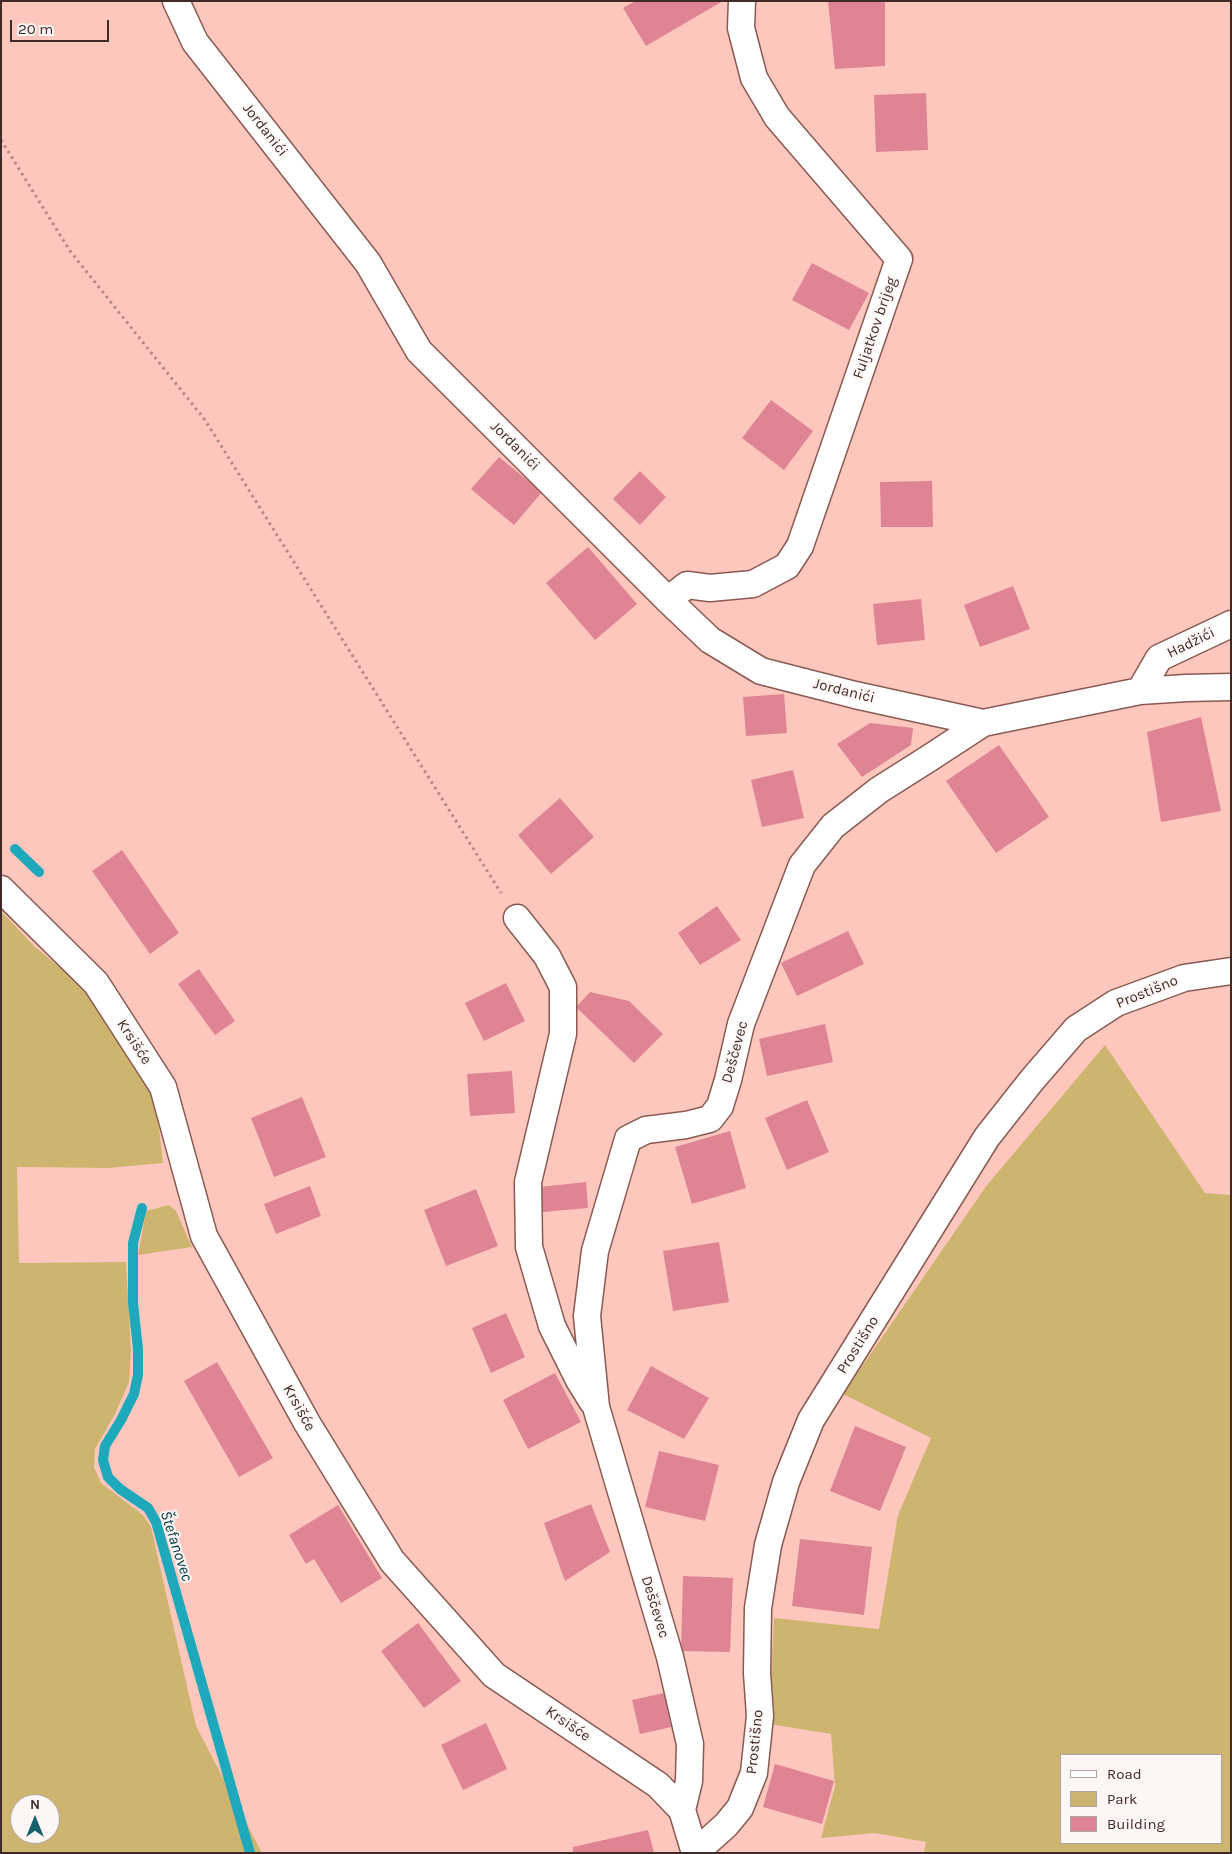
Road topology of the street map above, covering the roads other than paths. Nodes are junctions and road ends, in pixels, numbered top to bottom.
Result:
1 (176, 1) edge
2 (744, 1) edge
3 (668, 600) junction
4 (1231, 624) edge
5 (1231, 687) edge
6 (1140, 691) junction
7 (983, 723) junction
8 (1, 889) edge
9 (517, 918) road end
10 (1231, 971) edge
11 (596, 1407) junction
12 (682, 1810) junction
13 (695, 1853) edge

1 - 3 street, Jordanići
2 - 3 street, Fuljatkov brijeg
3 - 7 street, Jordanići
4 - 6 street, Hadžići
5 - 6 street
6 - 7 street
7 - 11 street, Deščevec
8 - 12 street, Krsišće
9 - 11 street, Deščevec
10 - 13 street, Prostišno
11 - 12 street, Deščevec
12 - 13 street, Krsišće

